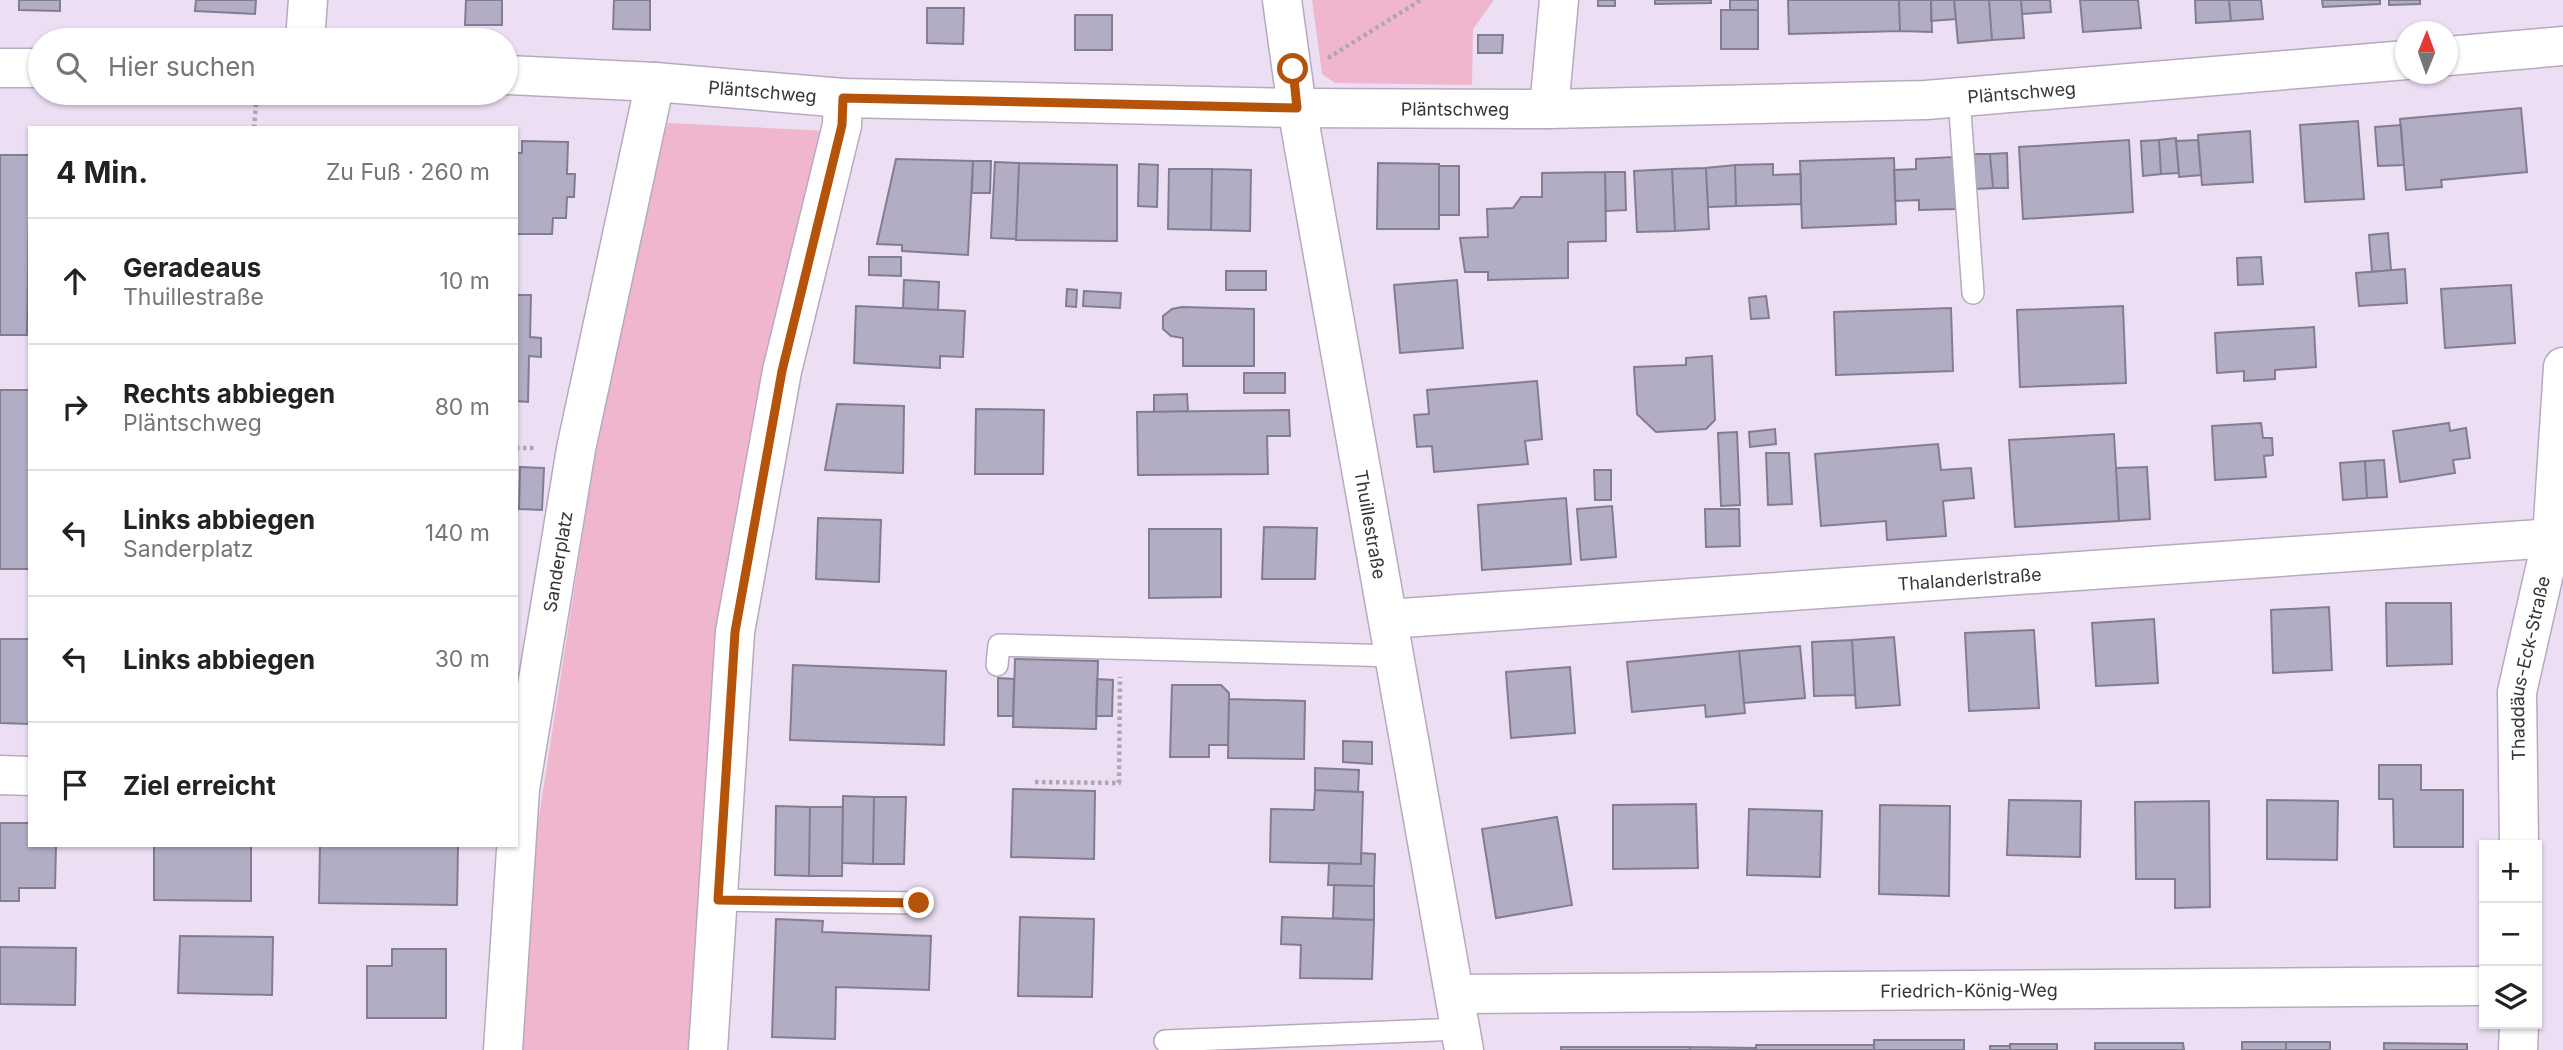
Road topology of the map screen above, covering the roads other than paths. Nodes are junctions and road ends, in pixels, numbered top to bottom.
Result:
1 (308, 0) edge
2 (1282, 0) edge
3 (1559, 0) edge
4 (306, 28) edge
5 (2563, 46) edge
6 (2458, 55) edge
7 (2395, 61) edge
8 (0, 68) edge
9 (28, 68) edge
10 (518, 76) edge
11 (655, 82) junction
12 (1959, 97) junction
13 (843, 98) junction
14 (1297, 108) junction
15 (1549, 109) junction
16 (1973, 293) dead end
17 (2563, 367) edge
18 (2552, 538) junction
19 (1392, 638) junction
20 (997, 665) dead end
21 (0, 775) edge
22 (28, 776) edge
23 (518, 789) edge
24 (2519, 840) edge
25 (515, 847) edge
26 (718, 900) junction
27 (919, 903) dead end
28 (2479, 986) edge
29 (1460, 1024) edge
30 (2519, 1029) edge
31 (1165, 1041) dead end
32 (503, 1050) edge
33 (708, 1050) edge
34 (2518, 1050) edge

1 - 4 street
2 - 14 street, Thuillestraße
3 - 15 street
5 - 6 street
7 - 12 street, Pläntschweg
8 - 9 street
10 - 11 street, Pläntschweg
11 - 13 street, Pläntschweg
11 - 23 street, Sanderplatz
12 - 15 street, Pläntschweg
12 - 16 lane
13 - 14 street, Pläntschweg
13 - 26 street
14 - 15 street, Pläntschweg
14 - 19 street, Thuillestraße
17 - 18 street, Thaddäus-Eck-Straße
18 - 19 street, Thalanderlstraße
18 - 24 street, Thaddäus-Eck-Straße
19 - 20 lane
19 - 29 street, Thuillestraße
21 - 22 street
25 - 32 street, Sanderplatz
26 - 27 lane
26 - 33 street
28 - 29 street, Friedrich-König-Weg
29 - 31 lane
30 - 34 street

